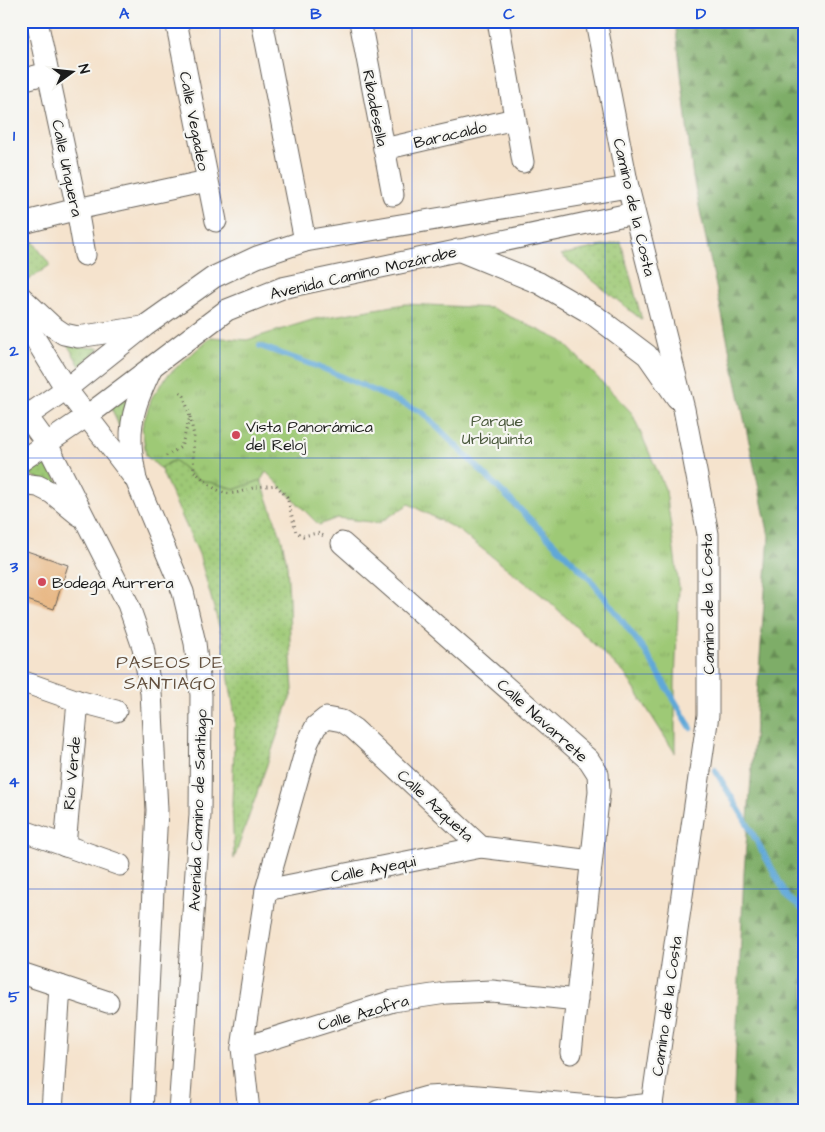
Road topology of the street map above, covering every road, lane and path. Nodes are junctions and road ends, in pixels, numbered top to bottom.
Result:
1 (37, 21) edge
2 (176, 21) edge
3 (262, 21) edge
4 (360, 21) edge
5 (498, 21) edge
6 (596, 21) edge
7 (48, 74) junction
8 (21, 80) edge
9 (516, 119) junction
10 (384, 149) junction
11 (523, 162) dead end
12 (207, 181) junction
13 (628, 187) junction
14 (393, 195) dead end
15 (77, 209) junction
16 (634, 213) junction
17 (27, 222) dead end
18 (216, 222) dead end
19 (305, 241) junction
20 (458, 250) junction
21 (85, 255) dead end
22 (21, 297) edge
23 (21, 316) edge
24 (145, 326) junction
25 (152, 367) junction
26 (66, 389) junction
27 (179, 391) dead end
28 (684, 409) junction
29 (23, 414) edge
30 (87, 416) junction
31 (190, 417) junction
32 (46, 444) junction
33 (166, 456) dead end
34 (21, 461) edge
35 (136, 480) junction
36 (21, 484) edge
37 (85, 519) junction
38 (342, 543) joint
39 (21, 681) edge
40 (78, 701) junction
41 (116, 711) dead end
42 (21, 830) edge
43 (65, 846) junction
44 (481, 847) junction
45 (591, 861) junction
46 (120, 865) dead end
47 (266, 890) junction
48 (21, 973) edge
49 (60, 986) junction
50 (577, 1000) junction
51 (108, 1002) dead end
52 (242, 1048) junction
53 (571, 1054) dead end
54 (653, 1107) edge
55 (52, 1111) edge
56 (142, 1111) edge
57 (179, 1111) edge
58 (249, 1111) edge
59 (378, 1111) edge

1 - 7 street, Calle Unquera
2 - 12 street, Calle Vegadeo
3 - 19 street
4 - 10 street, Ribadesella
5 - 9 street
6 - 13 street, Camino de la Costa
7 - 8 street
7 - 15 street, Calle Unquera
9 - 10 street, Baracaldo
9 - 11 street
10 - 14 street, Ribadesella
12 - 15 street
12 - 18 street, Calle Vegadeo
13 - 16 street, Camino de la Costa
13 - 19 street
15 - 17 street
15 - 21 street, Calle Unquera
16 - 20 street, Avenida Camino Mozárabe
16 - 28 street, Camino de la Costa
19 - 24 street
20 - 25 street, Avenida Camino Mozárabe
20 - 28 street
22 - 24 street
23 - 26 street, Avenida Camino de Santiago
24 - 26 street
25 - 30 street, Avenida Camino Mozárabe
25 - 35 street
26 - 29 street
26 - 30 street, Avenida Camino de Santiago
27 - 31 path
28 - 54 street, Camino de la Costa
29 - 32 street
30 - 32 street, Avenida Camino Mozárabe
30 - 35 street, Avenida Camino de Santiago
31 - 33 path
31 - 38 path
32 - 34 street, Avenida Camino Mozárabe
32 - 37 street
35 - 57 street, Avenida Camino de Santiago
36 - 37 street
37 - 56 street
38 - 45 street, Calle Navarrete
39 - 40 street
40 - 41 street
40 - 43 street, Río Verde
42 - 43 street
43 - 46 street
44 - 45 street, Calle Azqueta
44 - 47 street, Calle Ayequi
44 - 47 street, Calle Azqueta
45 - 50 street, Calle Navarrete
47 - 52 street
48 - 49 street
49 - 51 street
49 - 55 street
50 - 52 street, Calle Azofra
50 - 53 street, Calle Navarrete
52 - 58 street
54 - 59 street, Camino de la Costa

